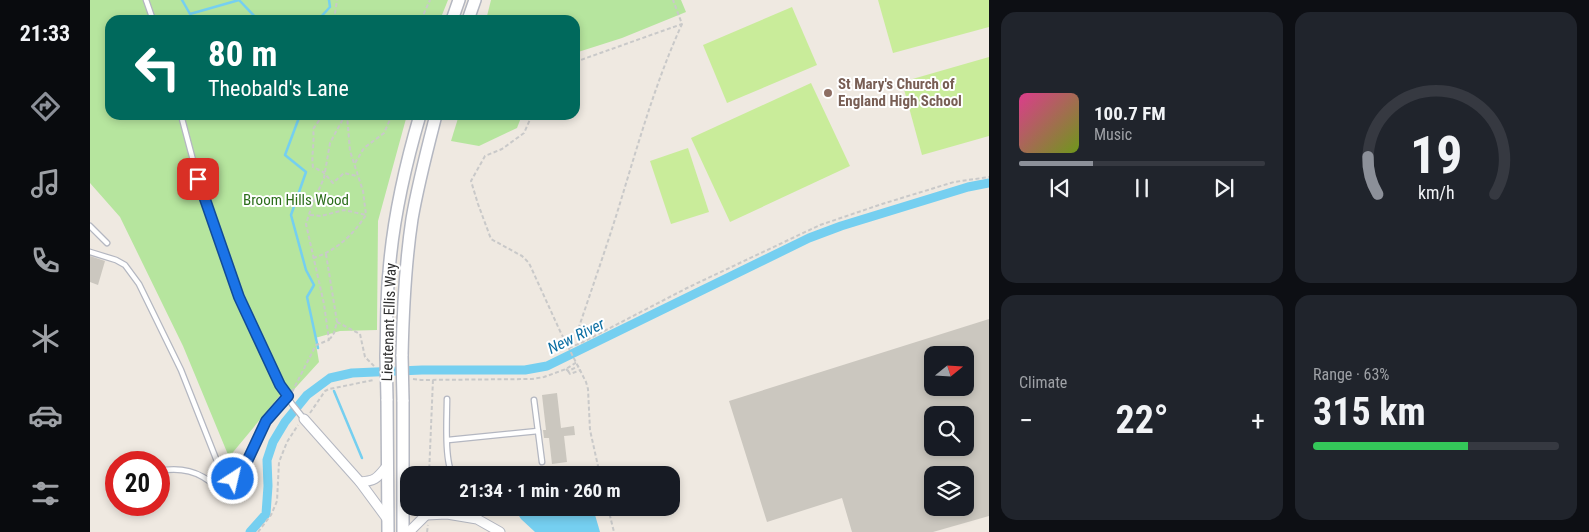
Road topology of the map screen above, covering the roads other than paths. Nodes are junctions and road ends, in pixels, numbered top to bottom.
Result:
1 (146, 0) edge
2 (459, 0) edge
3 (475, 0) edge
4 (151, 15) edge
5 (454, 15) edge
6 (470, 15) edge
7 (183, 120) edge
8 (419, 120) edge
9 (435, 120) edge
10 (90, 226) edge
11 (107, 243) dead end
12 (90, 252) edge
13 (288, 396) junction
14 (447, 399) dead end
15 (534, 400) dead end
16 (301, 419) joint
17 (538, 432) junction
18 (448, 440) junction
19 (542, 462) dead end
20 (387, 466) junction
21 (405, 466) edge
22 (450, 466) edge
23 (170, 469) edge
24 (224, 479) junction
25 (360, 482) junction
26 (404, 516) edge
27 (425, 516) edge
28 (458, 516) edge
29 (475, 519) joint
30 (388, 526) edge
31 (403, 532) edge
32 (410, 532) edge
33 (500, 532) edge

1 - 4 lane
2 - 5 main road
3 - 6 main road
7 - 13 lane
8 - 20 main road, Lieutenant Ellis Way, bridge
9 - 21 main road, Lieutenant Ellis Way, bridge
10 - 11 lane
12 - 24 lane
13 - 16 lane
13 - 24 lane
14 - 18 lane
15 - 17 lane
16 - 25 street
17 - 18 lane
17 - 19 lane
18 - 22 lane
20 - 25 street
20 - 30 main road, Lieutenant Ellis Way
23 - 24 lane
25 - 30 street
26 - 31 main road, Lieutenant Ellis Way
27 - 32 street
28 - 29 street
29 - 33 street

